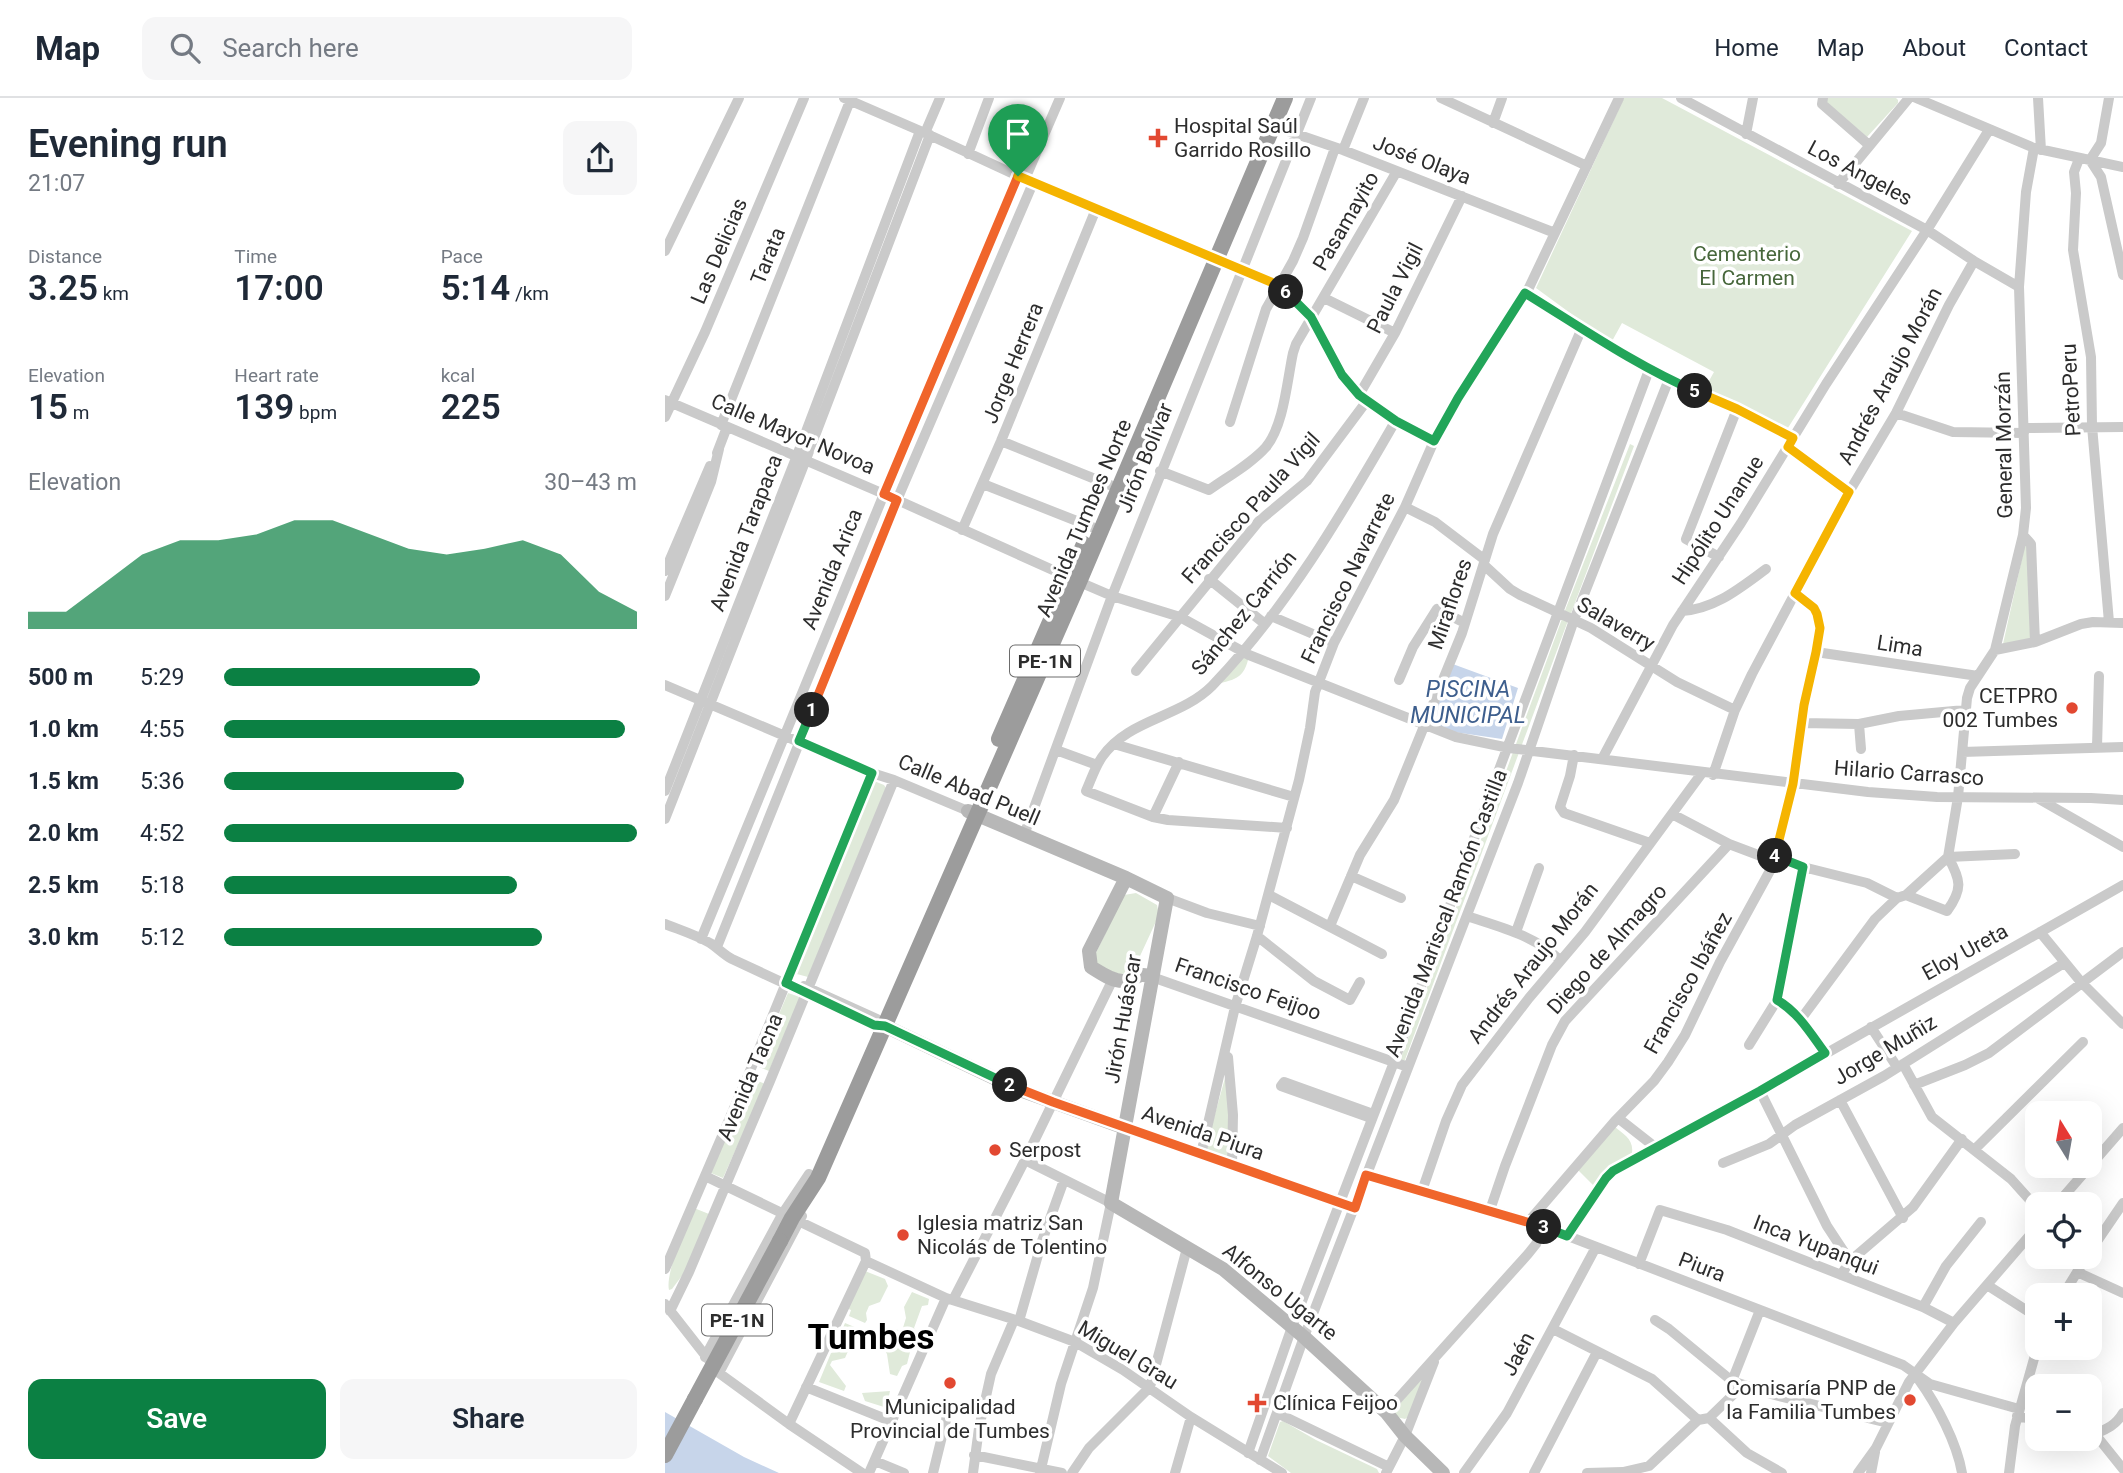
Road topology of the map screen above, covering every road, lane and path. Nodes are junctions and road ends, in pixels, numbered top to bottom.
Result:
1 (739, 98) edge
2 (804, 98) edge
3 (940, 98) edge
4 (989, 98) edge
5 (1060, 98) edge
6 (1275, 98) edge
7 (1285, 98) edge
8 (1311, 98) edge
9 (1364, 98) edge
10 (1502, 98) edge
11 (1619, 98) edge
12 (1681, 98) edge
13 (1753, 98) edge
14 (1822, 98) edge
15 (1909, 98) edge
16 (1916, 98) edge
17 (2038, 98) edge
18 (2109, 98) edge
19 (847, 99) edge
20 (1447, 99) edge
21 (1493, 123) junction
22 (1273, 126) junction
23 (1989, 130) junction
24 (925, 133) junction
25 (1296, 134) junction
26 (1747, 134) junction
27 (1869, 145) junction
28 (1339, 148) junction
29 (2038, 149) junction
30 (968, 154) junction
31 (2085, 160) junction
32 (1587, 166) junction
33 (2123, 167) edge
34 (1397, 171) junction
35 (1025, 180) junction
36 (1838, 184) junction
37 (1462, 196) junction
38 (1096, 209) junction
39 (1927, 230) junction
40 (1555, 233) junction
41 (665, 251) edge
42 (1212, 258) junction
43 (1975, 261) junction
44 (1241, 270) junction
45 (2123, 275) edge
46 (1279, 287) junction
47 (2019, 287) junction
48 (1525, 293) junction
49 (1324, 298) junction
50 (1311, 317) junction
51 (1582, 328) junction
52 (1395, 333) junction
53 (1649, 370) junction
54 (1669, 379) junction
55 (1362, 399) junction
56 (669, 402) edge
57 (1737, 409) junction
58 (1896, 413) junction
59 (665, 417) edge
60 (1396, 421) junction
61 (1230, 422) dead end
62 (724, 426) junction
63 (2092, 426) junction
64 (2123, 427) edge
65 (2024, 430) junction
66 (1001, 441) junction
67 (1434, 441) junction
68 (1790, 443) junction
69 (719, 449) junction
70 (800, 460) junction
71 (1160, 471) junction
72 (983, 484) junction
73 (1110, 485) junction
74 (1849, 492) junction
75 (884, 494) junction
76 (897, 500) junction
77 (1405, 507) junction
78 (1092, 527) junction
79 (962, 530) junction
80 (2023, 535) junction
81 (1719, 556) junction
82 (1485, 563) junction
83 (1766, 569) dead end
84 (665, 571) edge
85 (1209, 579) junction
86 (1074, 580) junction
87 (1795, 593) junction
88 (665, 596) edge
89 (1112, 596) junction
90 (1682, 611) junction
91 (1557, 613) junction
92 (1179, 617) junction
93 (1268, 620) junction
94 (1574, 620) junction
95 (2109, 622) junction
96 (1465, 623) junction
97 (2123, 623) edge
98 (2035, 642) junction
99 (1334, 643) junction
100 (1995, 650) junction
101 (1242, 651) junction
102 (1816, 652) junction
103 (1650, 665) junction
104 (1136, 671) dead end
105 (1978, 676) junction
106 (2099, 676) dead end
107 (1399, 680) dead end
108 (1319, 682) junction
109 (665, 685) edge
110 (705, 702) junction
111 (1735, 710) junction
112 (1965, 710) junction
113 (1802, 723) junction
114 (1859, 724) junction
115 (1424, 725) junction
116 (784, 734) junction
117 (799, 741) junction
118 (1114, 744) junction
119 (2097, 747) junction
120 (2123, 747) edge
121 (1509, 748) junction
122 (1861, 749) dead end
123 (1056, 750) junction
124 (1528, 750) junction
125 (1962, 752) junction
126 (1574, 755) junction
127 (1602, 759) junction
128 (1179, 762) junction
129 (1097, 765) junction
130 (872, 773) junction
131 (1707, 774) junction
132 (894, 780) junction
133 (1793, 784) junction
134 (665, 791) edge
135 (1294, 797) junction
136 (1958, 797) junction
137 (2039, 798) junction
138 (2123, 800) edge
139 (972, 813) junction
140 (1672, 814) junction
141 (1153, 817) junction
142 (665, 819) edge
143 (1287, 828) junction
144 (1024, 835) junction
145 (1650, 843) junction
146 (1729, 844) junction
147 (2123, 847) edge
148 (2015, 854) dead end
149 (1948, 857) junction
150 (1774, 858) junction
151 (1803, 867) junction
152 (1539, 868) dead end
153 (1352, 876) junction
154 (1126, 878) junction
155 (2123, 885) edge
156 (1269, 895) junction
157 (1902, 897) junction
158 (1167, 898) junction
159 (1401, 898) dead end
160 (1467, 916) junction
161 (665, 924) edge
162 (1330, 926) junction
163 (1259, 931) junction
164 (1516, 932) junction
165 (2040, 932) junction
166 (701, 939) junction
167 (717, 947) junction
168 (2123, 952) edge
169 (1382, 954) dead end
170 (1560, 960) junction
171 (2064, 962) junction
172 (1152, 977) junction
173 (1113, 979) junction
174 (1360, 982) dead end
175 (2081, 982) junction
176 (786, 983) junction
177 (808, 990) junction
178 (1777, 1000) junction
179 (1235, 1007) junction
180 (1801, 1020) junction
181 (879, 1023) junction
182 (2123, 1024) edge
183 (1871, 1027) junction
184 (2083, 1041) dead end
185 (1749, 1045) dead end
186 (1227, 1046) junction
187 (1825, 1053) junction
188 (1394, 1062) junction
189 (1900, 1066) junction
190 (1408, 1067) junction
191 (1914, 1085) junction
192 (1760, 1091) junction
193 (1840, 1100) junction
194 (1053, 1102) junction
195 (1372, 1116) junction
196 (1618, 1118) junction
197 (1125, 1128) junction
198 (2123, 1128) edge
199 (1782, 1136) junction
200 (1962, 1139) junction
201 (1655, 1147) junction
202 (1975, 1149) junction
203 (1201, 1154) junction
204 (1025, 1160) junction
205 (1723, 1163) dead end
206 (1232, 1165) junction
207 (1366, 1175) junction
208 (705, 1176) junction
209 (1064, 1180) junction
210 (725, 1186) junction
211 (1422, 1191) junction
212 (2067, 1192) edge
213 (2025, 1195) edge
214 (1111, 1203) junction
215 (1340, 1203) junction
216 (2123, 1203) edge
217 (1355, 1208) junction
218 (1490, 1210) junction
219 (792, 1217) junction
220 (1903, 1218) junction
221 (1529, 1222) junction
222 (1981, 1222) dead end
223 (1543, 1227) junction
224 (2102, 1234) edge
225 (1567, 1236) junction
226 (2025, 1241) edge
227 (1596, 1247) junction
228 (1187, 1248) junction
229 (865, 1257) junction
230 (1850, 1261) junction
231 (1639, 1264) junction
232 (665, 1269) edge
233 (2079, 1269) edge
234 (2077, 1272) junction
235 (1841, 1275) junction
236 (2070, 1283) edge
237 (1987, 1285) junction
238 (2123, 1293) edge
239 (950, 1299) junction
240 (1923, 1307) junction
241 (667, 1308) edge
242 (2025, 1309) edge
243 (1759, 1310) junction
244 (1016, 1320) junction
245 (1655, 1320) dead end
246 (1954, 1323) junction
247 (1553, 1329) junction
248 (1298, 1332) junction
249 (1075, 1342) junction
250 (1597, 1352) junction
251 (1437, 1355) junction
252 (705, 1357) junction
253 (2033, 1360) edge
254 (719, 1373) junction
255 (1915, 1374) junction
256 (1732, 1381) junction
257 (1743, 1385) junction
258 (806, 1387) junction
259 (1150, 1387) junction
260 (1387, 1412) junction
261 (1277, 1413) junction
262 (2018, 1413) junction
263 (2123, 1413) edge
264 (947, 1416) dead end
265 (2025, 1416) edge
266 (1191, 1417) junction
267 (1709, 1418) junction
268 (1698, 1420) junction
269 (893, 1422) junction
270 (1888, 1423) junction
271 (789, 1424) junction
272 (2102, 1430) edge
273 (1405, 1436) junction
274 (2102, 1445) edge
275 (1876, 1448) junction
276 (1248, 1452) junction
277 (665, 1455) edge
278 (974, 1455) junction
279 (1260, 1460) junction
280 (875, 1461) junction
281 (1761, 1468) edge
282 (2123, 1469) edge
283 (1387, 1470) edge
284 (1041, 1471) edge
285 (862, 1473) edge
286 (869, 1473) edge
287 (904, 1473) edge
288 (933, 1473) edge
289 (973, 1473) edge
290 (1062, 1473) edge
291 (1072, 1473) edge
292 (1175, 1473) edge
293 (1282, 1473) edge
294 (1443, 1473) edge
295 (1464, 1473) edge
296 (1534, 1473) edge
297 (1587, 1473) edge
298 (1782, 1473) edge
299 (1858, 1473) edge
300 (1871, 1473) edge
301 (1962, 1473) edge
302 (2008, 1473) edge

1 - 41 street
2 - 56 street, Las Delicias
3 - 24 street, Avenida Tarapaca
4 - 30 street
5 - 35 street
6 - 42 highway, Avenida Tumbes Norte / PE-1N
7 - 22 highway, Avenida Tumbes Norte / PE-1N
8 - 25 street, Jirón Bolívar
9 - 28 street
10 - 21 street
11 - 32 street, Francisco Navarrete
12 - 26 street, Los Angeles
13 - 26 street
14 - 27 street
15 - 27 street
16 - 23 street
17 - 29 street, General Morzán
18 - 31 street, PetroPeru
19 - 24 street
19 - 62 street, Tarata
20 - 21 street
21 - 32 street
22 - 25 street, José Olaya
22 - 42 highway, Avenida Tumbes Norte / PE-1N
23 - 29 street
23 - 39 street, Hipólito Unanue
24 - 30 street
24 - 70 street, Avenida Tarapaca
25 - 28 street, José Olaya
25 - 44 street, Jirón Bolívar
26 - 36 street, Los Angeles
27 - 36 street
28 - 34 street, José Olaya
28 - 46 street
29 - 31 street
29 - 47 street, General Morzán
30 - 35 street
31 - 33 street
31 - 45 street
31 - 63 street, PetroPeru
32 - 40 street, Francisco Navarrete
34 - 37 street, José Olaya
34 - 49 street, Pasamayito
35 - 38 street
35 - 75 street, Avenida Arica
35 - 76 street
36 - 39 street, Los Angeles
37 - 40 street, José Olaya
37 - 52 street, Paula Vigil
38 - 42 street
38 - 66 street, Jorge Herrera
39 - 43 street, Los Angeles
39 - 68 street, Hipólito Unanue
40 - 48 street, Francisco Navarrete
42 - 44 street
42 - 73 highway, Avenida Tumbes Norte / PE-1N
42 - 86 highway, Avenida Tumbes Norte / PE-1N
43 - 47 street, Los Angeles
43 - 58 street, Andrés Araujo Morán
44 - 46 street
44 - 71 street, Jirón Bolívar
46 - 50 street
46 - 61 street
47 - 65 street, General Morzán
48 - 51 street
48 - 67 street, Francisco Navarrete
49 - 50 street, Pasamayito
49 - 52 street
50 - 55 street
50 - 71 street, Pasamayito
51 - 53 street
51 - 82 street, Miraflores
52 - 55 street, Paula Vigil
53 - 54 street
53 - 91 street, Avenida Mariscal Ramón Castilla
54 - 57 street
54 - 94 street, Avenida Mariscal Ramón Castilla
55 - 60 street
55 - 85 street, Francisco Paula Vigil
56 - 59 street, Las Delicias
56 - 62 street, Calle Mayor Novoa
57 - 68 street
57 - 81 street
58 - 65 street
58 - 74 street, Andrés Araujo Morán
60 - 67 street
60 - 93 street, Sánchez Carrión
62 - 69 street
62 - 70 street, Calle Mayor Novoa
63 - 64 street
63 - 65 street
63 - 95 street, PetroPeru
65 - 80 street, General Morzán
66 - 72 street, Jorge Herrera
66 - 73 street
67 - 77 street, Francisco Navarrete
68 - 74 street
68 - 81 street, Hipólito Unanue
69 - 84 street
69 - 88 street
70 - 75 street, Calle Mayor Novoa
70 - 110 street, Avenida Tarapaca
71 - 89 street, Jirón Bolívar
72 - 78 street
72 - 79 street, Jorge Herrera
73 - 78 highway, Avenida Tumbes Norte / PE-1N
74 - 87 street, Andrés Araujo Morán
75 - 76 street, Calle Mayor Novoa
75 - 116 street, Avenida Arica
76 - 79 street, Calle Mayor Novoa
76 - 117 street
77 - 82 street, Salaverry
77 - 99 street, Francisco Navarrete
78 - 86 highway, Avenida Tumbes Norte / PE-1N
79 - 86 street, Calle Mayor Novoa
80 - 98 street
80 - 100 street, General Morzán
81 - 90 street, Hipólito Unanue
82 - 91 street, Salaverry
82 - 96 street, Miraflores
83 - 90 street
85 - 92 street, Francisco Paula Vigil
85 - 93 street
86 - 89 street, Calle Mayor Novoa
86 - 139 highway, Avenida Tumbes Norte / PE-1N
87 - 102 street, Francisco Ibáñez
87 - 111 street, Andrés Araujo Morán
89 - 92 street, Calle Mayor Novoa
89 - 123 street, Jirón Bolívar
90 - 103 street, Hipólito Unanue
91 - 94 street, Salaverry
91 - 121 street, Avenida Mariscal Ramón Castilla
92 - 101 street, Calle Mayor Novoa
92 - 104 street, Francisco Paula Vigil
93 - 99 street
93 - 101 street, Sánchez Carrión
94 - 103 street, Salaverry
94 - 124 street, Avenida Mariscal Ramón Castilla
95 - 97 street
95 - 98 street
96 - 107 street
96 - 115 street, Miraflores
98 - 100 street
99 - 108 street, Francisco Navarrete
100 - 105 street, General Morzán
101 - 108 street, Calle Mayor Novoa
101 - 118 street, Sánchez Carrión
102 - 105 street, Lima
102 - 113 street, Francisco Ibáñez
103 - 111 street, Salaverry
103 - 127 street, Hipólito Unanue
105 - 112 street, General Morzán
106 - 119 street
108 - 115 street, Calle Mayor Novoa
108 - 135 street, Francisco Navarrete
109 - 110 street, Calle Abad Puell
110 - 116 street, Calle Abad Puell
110 - 134 street, Avenida Tarapaca
110 - 142 street
111 - 131 street, Andrés Araujo Morán
112 - 114 street
112 - 125 street, General Morzán
113 - 114 street
113 - 133 street, Francisco Ibáñez
114 - 122 street
115 - 121 street, Calle Mayor Novoa
115 - 153 street, Miraflores
116 - 117 street, Calle Abad Puell
116 - 166 street, Avenida Arica
117 - 130 street, Calle Abad Puell
117 - 167 street
118 - 128 street
118 - 129 street, Sánchez Carrión
119 - 120 street
119 - 125 street
121 - 124 street, Calle Mayor Novoa
121 - 188 street, Avenida Mariscal Ramón Castilla
123 - 129 street
123 - 144 street, Jirón Bolívar
124 - 126 street, Hilario Carrasco
124 - 160 street, Avenida Mariscal Ramón Castilla
125 - 136 street, General Morzán
126 - 127 street, Hilario Carrasco
126 - 145 street
127 - 131 street, Hilario Carrasco
128 - 135 street
128 - 141 street
129 - 141 street, Sánchez Carrión
130 - 132 street, Calle Abad Puell
130 - 176 street, Avenida Tacna
131 - 133 street, Hilario Carrasco
131 - 140 street, Andrés Araujo Morán
132 - 139 street, Calle Abad Puell
132 - 177 street, Avenida Tacna
133 - 136 street, Hilario Carrasco
133 - 150 street, Francisco Ibáñez
135 - 143 street, Francisco Navarrete
136 - 137 street, Hilario Carrasco
136 - 149 street, General Morzán
137 - 138 street, Hilario Carrasco
137 - 147 street
139 - 144 main road, Calle Abad Puell
139 - 181 highway, Avenida Tumbes Norte / PE-1N
140 - 145 street, Andrés Araujo Morán
140 - 146 street
141 - 143 street
143 - 156 street, Francisco Navarrete
144 - 154 main road, Calle Abad Puell
145 - 170 street, Andrés Araujo Morán
146 - 150 street
146 - 218 street, Diego de Almagro
148 - 149 street
149 - 157 street
149 - 157 street
150 - 151 street
150 - 196 street, Francisco Ibáñez
151 - 157 street
151 - 178 street
152 - 164 street
153 - 159 street
153 - 162 street, Miraflores
154 - 158 main road, Calle Abad Puell
154 - 173 main road
155 - 165 street, Eloy Ureta
156 - 162 street
156 - 163 street, Francisco Navarrete
157 - 180 street
158 - 163 street, Calle Abad Puell
158 - 172 main road, Jirón Huáscar
160 - 164 street
160 - 190 street, Avenida Mariscal Ramón Castilla
161 - 166 street, Avenida Piura
162 - 169 street
163 - 174 street
163 - 179 street, Francisco Navarrete
164 - 170 street
165 - 171 street
165 - 183 street, Eloy Ureta
166 - 167 street, Avenida Piura
167 - 176 street, Avenida Piura
168 - 175 street
170 - 211 street, Andrés Araujo Morán
171 - 175 street
171 - 189 street, Jorge Muñiz
172 - 173 main road, Francisco Feijoo
172 - 179 street, Francisco Feijoo
172 - 197 main road, Jirón Huáscar
173 - 194 street
175 - 182 street
175 - 191 street
176 - 177 street, Avenida Piura
176 - 208 street, Avenida Tacna
177 - 181 street, Avenida Piura
177 - 210 street, Avenida Tacna
178 - 180 street
178 - 185 street
179 - 186 street, Francisco Navarrete
179 - 188 street, Francisco Feijoo
180 - 187 street
181 - 194 main road, Avenida Piura
181 - 219 highway, Avenida Tumbes Norte / PE-1N
183 - 187 street, Eloy Ureta
183 - 189 street
184 - 202 street
186 - 203 street, Francisco Navarrete
186 - 206 street
187 - 192 street, Eloy Ureta
188 - 190 street, Francisco Feijoo
188 - 195 street, Avenida Mariscal Ramón Castilla
189 - 191 street
189 - 193 street, Jorge Muñiz
190 - 207 street, Avenida Mariscal Ramón Castilla
191 - 200 street
192 - 199 street
192 - 201 street, Eloy Ureta
193 - 199 street, Jorge Muñiz
193 - 220 street
194 - 197 main road, Avenida Piura
194 - 204 street
195 - 195 street
195 - 215 street, Avenida Mariscal Ramón Castilla
196 - 201 street
196 - 221 street, Francisco Ibáñez
197 - 203 street, Avenida Piura
197 - 214 main road, Jirón Huáscar
198 - 212 street
199 - 205 street, Jorge Muñiz
199 - 230 street
200 - 202 street
200 - 220 street
201 - 225 street, Eloy Ureta
202 - 213 street
203 - 206 street, Avenida Piura
204 - 209 street, Alfonso Ugarte
204 - 239 street
206 - 215 street, Avenida Piura
207 - 211 street, Piura
207 - 217 street, Avenida Mariscal Ramón Castilla
208 - 210 street, Miguel Grau
208 - 232 street, Avenida Tacna
209 - 214 street, Alfonso Ugarte
209 - 244 street
210 - 219 street, Miguel Grau
210 - 241 street, Avenida Tacna
211 - 218 street, Piura
214 - 228 main road, Alfonso Ugarte
214 - 249 street, Jirón Huáscar
215 - 217 street, Avenida Piura
215 - 248 street, Avenida Mariscal Ramón Castilla
216 - 224 street
217 - 248 street, Avenida Mariscal Ramón Castilla
218 - 221 street, Piura
219 - 229 street, Miguel Grau
219 - 252 street
219 - 254 street
219 - 277 highway, Avenida Tumbes Norte / PE-1N, bridge
220 - 230 street
221 - 223 street, Piura
222 - 240 street
223 - 225 street, Piura
223 - 251 street
225 - 227 street, Piura
226 - 237 street
227 - 231 street, Piura
227 - 247 street, Jaén
228 - 248 main road, Alfonso Ugarte
228 - 259 street
229 - 239 street, Miguel Grau
229 - 258 street
230 - 235 street
231 - 235 street, Inca Yupanqui
231 - 243 street, Piura
233 - 234 street
234 - 236 street
234 - 238 street
235 - 240 street, Inca Yupanqui
237 - 242 street
237 - 246 street
239 - 244 street, Miguel Grau
239 - 269 street
240 - 246 street, Inca Yupanqui
241 - 252 street
243 - 255 street, Piura
243 - 256 street
244 - 249 street, Miguel Grau
244 - 278 street
245 - 256 street
246 - 255 street
247 - 250 street
247 - 295 street, Jaén
248 - 260 main road, Alfonso Ugarte
248 - 261 street, Avenida Mariscal Ramón Castilla
248 - 276 street, Avenida Mariscal Ramón Castilla
249 - 259 street, Miguel Grau
249 - 284 street, Jirón Huáscar
250 - 268 street
250 - 296 street
251 - 260 street
251 - 273 street
252 - 254 street
253 - 262 street
254 - 271 street
255 - 262 street, Piura
255 - 270 street
255 - 301 street
256 - 257 street
257 - 267 street
257 - 270 street
258 - 269 street
258 - 271 street
259 - 266 street, Miguel Grau
259 - 291 street
260 - 273 main road, Alfonso Ugarte
261 - 279 street, Avenida Mariscal Ramón Castilla
261 - 283 street
262 - 265 street, Piura
262 - 302 street
263 - 272 street
264 - 288 street
266 - 276 street, Miguel Grau
266 - 292 street
267 - 268 street
267 - 281 street
268 - 297 street
269 - 280 street
270 - 275 street
271 - 285 street
273 - 283 street
273 - 294 main road, Alfonso Ugarte
274 - 282 street
275 - 299 street
275 - 300 street
276 - 279 street, Miguel Grau
278 - 284 street
278 - 289 street
279 - 293 street, Miguel Grau
280 - 286 street
280 - 287 street
281 - 298 street
284 - 290 street

